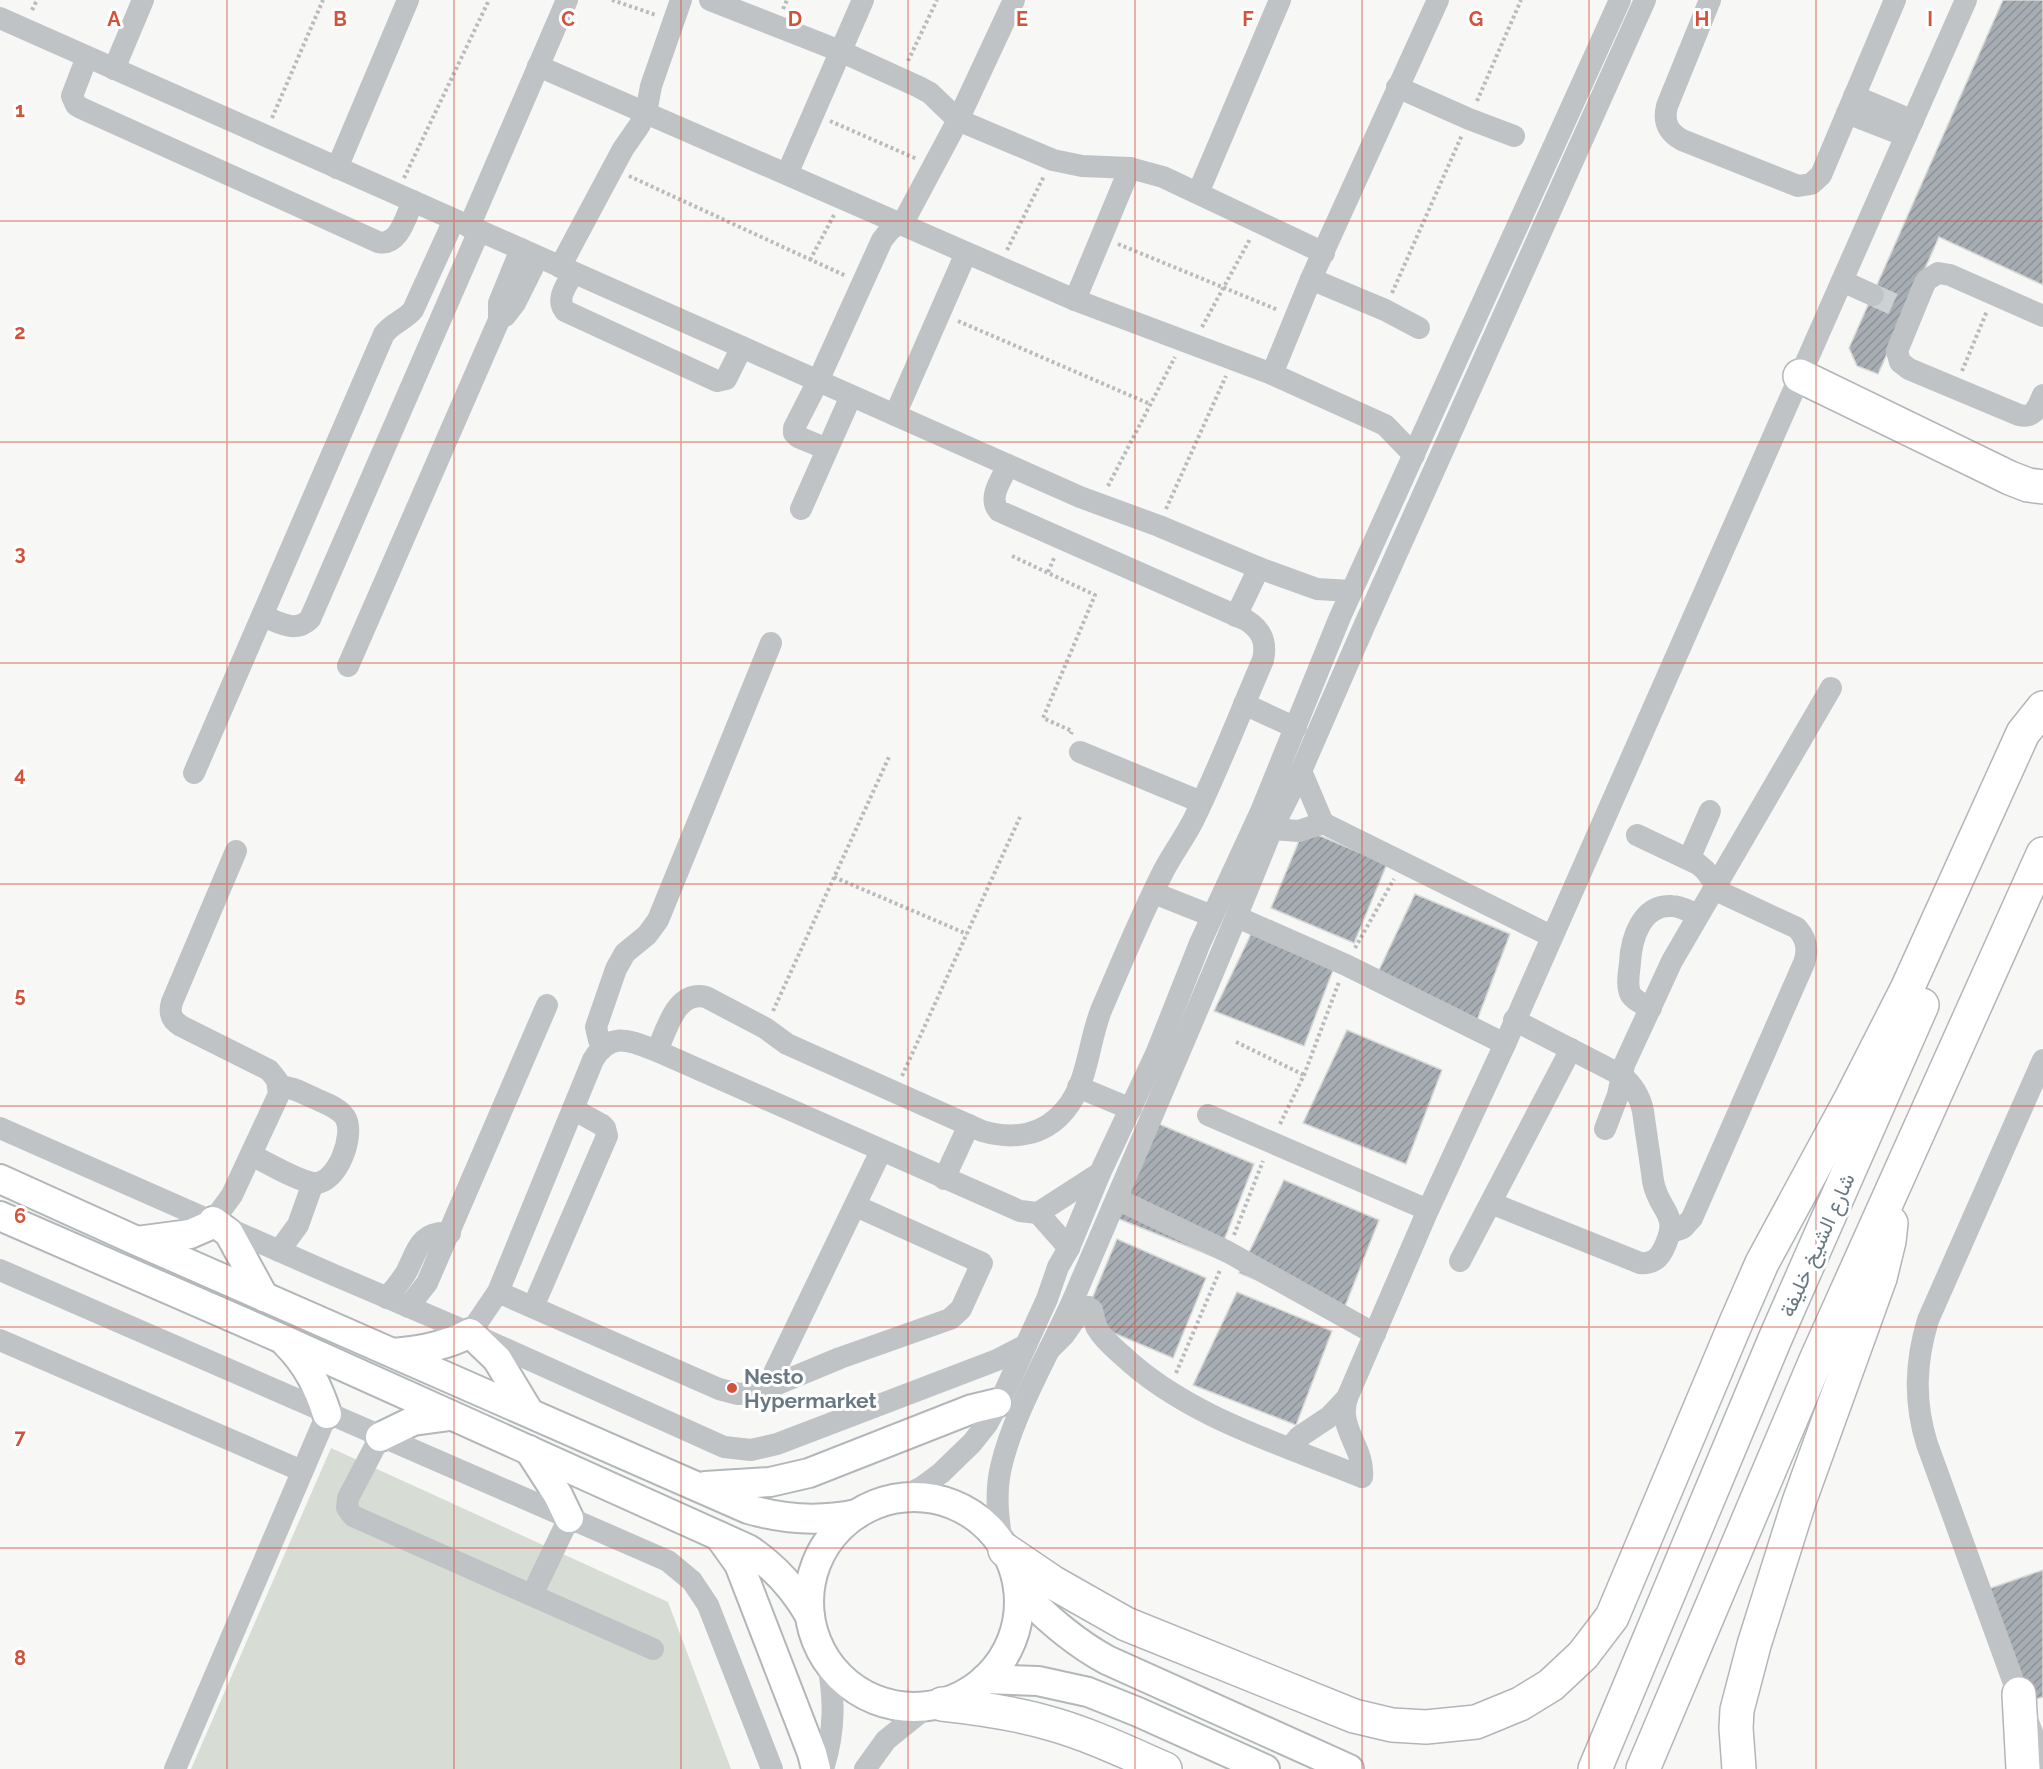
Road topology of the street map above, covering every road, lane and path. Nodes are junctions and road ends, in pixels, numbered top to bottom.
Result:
1 (37, 0) edge
2 (143, 0) edge
3 (323, 0) edge
4 (489, 0) edge
5 (567, 0) edge
6 (612, 0) edge
7 (710, 0) edge
8 (862, 0) edge
9 (938, 0) edge
10 (1014, 0) edge
11 (1280, 0) edge
12 (1521, 0) edge
13 (1620, 0) edge
14 (1645, 0) edge
15 (1710, 0) edge
16 (1895, 0) edge
17 (1966, 0) edge
18 (406, 1) edge
19 (1434, 1) edge
20 (677, 11) edge
21 (31, 12) dead end
22 (1, 23) edge
23 (840, 51) junction
24 (87, 57) junction
25 (538, 66) junction
26 (114, 69) junction
27 (900, 78) junction
28 (1397, 87) junction
29 (1851, 104) junction
30 (646, 113) junction
31 (813, 114) junction
32 (1469, 119) junction
33 (958, 120) junction
34 (1909, 129) junction
35 (264, 136) junction
36 (1514, 136) dead end
37 (1053, 160) junction
38 (934, 166) junction
39 (337, 168) junction
40 (612, 168) junction
41 (1130, 168) junction
42 (787, 174) junction
43 (1198, 193) junction
44 (405, 198) junction
45 (843, 198) junction
46 (1258, 222) junction
47 (901, 224) junction
48 (468, 226) junction
49 (1101, 237) junction
50 (966, 252) junction
51 (529, 253) junction
52 (1324, 253) junction
53 (810, 260) junction
54 (998, 267) junction
55 (567, 270) junction
56 (1311, 279) junction
57 (1842, 281) junction
58 (862, 284) junction
59 (1225, 288) junction
60 (1994, 294) junction
61 (1873, 295) tunnel mouth
62 (1075, 300) junction
63 (1385, 310) junction
64 (939, 314) junction
65 (2043, 316) edge
66 (1295, 317) junction
67 (1419, 328) dead end
68 (1188, 344) junction
69 (742, 348) junction
70 (1234, 359) junction
71 (1272, 374) junction
72 (1800, 376) junction
73 (818, 381) junction
74 (1955, 388) junction
75 (2043, 394) edge
76 (851, 396) junction
77 (1150, 404) junction
78 (895, 416) junction
79 (1429, 419) junction
80 (1385, 424) junction
81 (827, 449) junction
82 (1414, 455) junction
83 (1008, 465) junction
84 (2043, 487) edge
85 (1080, 497) junction
86 (801, 509) dead end
87 (1159, 526) junction
88 (1062, 539) junction
89 (1012, 556) dead end
90 (1258, 568) junction
91 (1048, 573) junction
92 (1317, 589) junction
93 (1352, 591) junction
94 (262, 616) junction
95 (1236, 616) junction
96 (1340, 617) junction
97 (771, 643) dead end
98 (348, 666) dead end
99 (1831, 688) dead end
100 (1244, 704) junction
101 (2043, 708) edge
102 (2043, 722) edge
103 (1296, 728) junction
104 (1080, 752) joint
105 (889, 757) dead end
106 (1292, 766) junction
107 (194, 772) dead end
108 (1201, 802) junction
109 (1710, 811) dead end
110 (1020, 817) dead end
111 (1323, 823) junction
112 (1272, 829) junction
113 (1637, 835) dead end
114 (236, 851) dead end
115 (2043, 854) edge
116 (1689, 859) junction
117 (834, 877) junction
118 (1716, 887) junction
119 (1154, 893) junction
120 (1698, 915) junction
121 (1212, 916) junction
122 (1237, 917) junction
123 (967, 934) junction
124 (1551, 936) junction
125 (547, 1005) dead end
126 (1651, 1008) junction
127 (1514, 1020) junction
128 (765, 1028) junction
129 (1236, 1042) dead end
130 (1504, 1044) junction
131 (603, 1046) junction
132 (1571, 1049) junction
133 (657, 1051) junction
134 (2043, 1060) edge
135 (1621, 1075) junction
136 (1304, 1076) dead end
137 (279, 1087) junction
138 (1078, 1087) junction
139 (895, 1092) junction
140 (573, 1108) junction
141 (1131, 1109) junction
142 (1208, 1114) dead end
143 (969, 1125) junction
144 (0, 1128) edge
145 (1605, 1128) dead end
146 (881, 1151) junction
147 (251, 1155) junction
148 (1100, 1173) junction
149 (0, 1179) edge
150 (944, 1179) junction
151 (314, 1184) junction
152 (1117, 1199) junction
153 (1888, 1199) junction
154 (1491, 1203) junction
155 (856, 1206) junction
156 (1428, 1210) junction
157 (1038, 1212) junction
158 (0, 1216) edge
159 (213, 1221) junction
160 (1671, 1232) junction
161 (450, 1233) junction
162 (138, 1241) junction
163 (1069, 1248) junction
164 (279, 1251) junction
165 (1460, 1262) dead end
166 (0, 1270) edge
167 (498, 1292) junction
168 (264, 1296) junction
169 (387, 1298) junction
170 (408, 1307) junction
171 (533, 1307) junction
172 (470, 1333) junction
173 (1375, 1334) junction
174 (280, 1338) junction
175 (0, 1340) edge
176 (1026, 1345) junction
177 (1050, 1349) junction
178 (394, 1353) junction
179 (776, 1385) junction
180 (1347, 1398) junction
181 (997, 1403) junction
182 (529, 1412) junction
183 (327, 1414) junction
184 (450, 1416) junction
185 (380, 1437) junction
186 (1290, 1448) junction
187 (530, 1450) junction
188 (302, 1471) junction
189 (694, 1486) junction
190 (900, 1498) junction
191 (857, 1514) junction
192 (569, 1518) junction
193 (720, 1536) junction
194 (1004, 1547) junction
195 (1018, 1588) junction
196 (532, 1595) junction
197 (810, 1616) junction
198 (653, 1649) dead end
199 (826, 1659) junction
200 (985, 1680) junction
201 (2019, 1694) junction
202 (934, 1705) junction
203 (2043, 1763) edge
204 (175, 1769) edge
205 (772, 1769) edge
206 (816, 1769) edge
207 (823, 1769) edge
208 (865, 1769) edge
209 (1165, 1769) edge
210 (1265, 1769) edge
211 (1349, 1769) edge
212 (1595, 1769) edge
213 (1643, 1769) edge
214 (1739, 1769) edge
215 (2023, 1769) edge

1 - 21 path
2 - 26 street
3 - 35 path
4 - 44 path
5 - 25 street
6 - 20 path
7 - 23 street
8 - 23 street
9 - 27 path
10 - 33 street
11 - 43 street
12 - 32 path
13 - 79 street
14 - 106 street
15 - 29 street
16 - 29 street
17 - 34 street
18 - 39 street
19 - 28 street
20 - 30 street
22 - 24 street
23 - 27 street
23 - 31 street
24 - 26 street
24 - 44 street
25 - 30 street
25 - 48 street
26 - 35 street
27 - 33 street
28 - 32 street
28 - 52 street
29 - 34 street
30 - 40 street
30 - 42 street
31 - 38 path
31 - 42 street
32 - 36 street
32 - 63 path
33 - 37 street
33 - 38 street
34 - 57 street
35 - 39 street
37 - 41 street
37 - 54 path
38 - 47 street
39 - 44 street
40 - 53 path
40 - 55 street
41 - 43 street
41 - 49 street
42 - 45 street
43 - 46 street
44 - 48 street
45 - 47 street
45 - 53 path
46 - 52 street
46 - 59 path
47 - 50 street
47 - 58 street
48 - 51 street
48 - 94 street
48 - 94 street
49 - 59 path
49 - 62 street
50 - 54 street
50 - 64 street
51 - 55 street
51 - 98 street
52 - 56 street
53 - 58 path
54 - 62 street
55 - 69 street
55 - 69 street
56 - 63 street
56 - 66 street
57 - 61 street
57 - 72 street
58 - 73 street
59 - 66 path
59 - 68 path
60 - 65 street
60 - 74 path
60 - 74 street
62 - 68 street
63 - 67 street
64 - 77 path
64 - 78 street
66 - 71 street
68 - 70 street
68 - 77 path
69 - 73 street
70 - 71 street
70 - 87 path
71 - 80 street
72 - 84 highway
72 - 124 street
73 - 76 street
73 - 81 street
74 - 75 street
76 - 78 street
76 - 81 street
77 - 85 path
78 - 83 street
79 - 80 street
79 - 82 street
80 - 82 street
81 - 86 street
82 - 93 street
83 - 85 street
83 - 88 street
85 - 87 street
87 - 90 street
88 - 91 path
88 - 95 street
89 - 91 path
90 - 92 street
90 - 95 street
91 - 104 path
92 - 93 street
92 - 96 street
93 - 96 street
94 - 107 street
95 - 100 street
96 - 103 street
97 - 131 street
99 - 118 street
100 - 103 street
100 - 108 street
101 - 194 highway
102 - 212 highway, شارع الشيخ خليفة
103 - 106 street
104 - 108 street
105 - 117 path
106 - 111 street
106 - 112 street
106 - 121 street
108 - 119 street
109 - 116 street
110 - 123 path
111 - 112 street
111 - 124 street
112 - 122 street
113 - 116 street
114 - 137 street
115 - 153 highway
116 - 118 street
117 - 123 path
117 - 128 path
118 - 120 street
118 - 160 street
119 - 121 street
119 - 138 street
120 - 126 street
120 - 126 street
121 - 141 street
122 - 130 street
122 - 152 street
123 - 139 path
124 - 127 street
125 - 161 street
126 - 135 street
127 - 130 street
127 - 132 street
128 - 133 street
128 - 139 street
129 - 136 path
130 - 156 street
131 - 133 street
131 - 140 street
132 - 135 street
132 - 154 street
133 - 146 street
134 - 201 street
135 - 145 street
135 - 160 street
137 - 147 street
137 - 151 street
138 - 141 street
138 - 143 street
139 - 143 street
140 - 167 street
140 - 171 street
141 - 148 street
142 - 156 street
143 - 150 street
144 - 159 street
146 - 150 street
146 - 155 street
147 - 151 street
147 - 159 street
148 - 157 street
148 - 163 street
149 - 162 main road
150 - 157 street
151 - 164 street
152 - 173 street
152 - 177 street
153 - 213 highway
153 - 214 highway
154 - 160 street
154 - 165 street
155 - 179 street
155 - 179 street
156 - 173 street
157 - 163 street
158 - 174 main road
159 - 162 main road
159 - 164 street
159 - 168 main road
161 - 169 street
161 - 170 street
162 - 168 main road
163 - 176 street
164 - 169 street
166 - 183 street
167 - 171 street
167 - 172 street
168 - 178 main road
169 - 170 street
170 - 172 street
171 - 179 street
172 - 176 street
172 - 178 main road
172 - 182 main road
173 - 180 street
174 - 183 main road
174 - 184 main road
175 - 188 street
176 - 181 street
177 - 186 street
177 - 194 street
178 - 182 main road
180 - 186 street
180 - 186 street
181 - 189 main road
181 - 190 street
182 - 189 main road
183 - 185 street
183 - 188 street
184 - 185 main road
184 - 187 main road
185 - 192 street
185 - 196 street
187 - 192 main road
187 - 193 main road
188 - 204 street
189 - 191 main road
190 - 191 main road
190 - 194 main road
191 - 197 main road
192 - 196 street
192 - 205 street
193 - 197 main road
193 - 206 main road
194 - 195 main road
195 - 200 main road
195 - 211 main road
196 - 198 street
197 - 199 main road
199 - 202 main road
199 - 207 street
200 - 202 main road
200 - 210 main road
201 - 203 street
201 - 215 highway
202 - 208 street
202 - 209 highway

